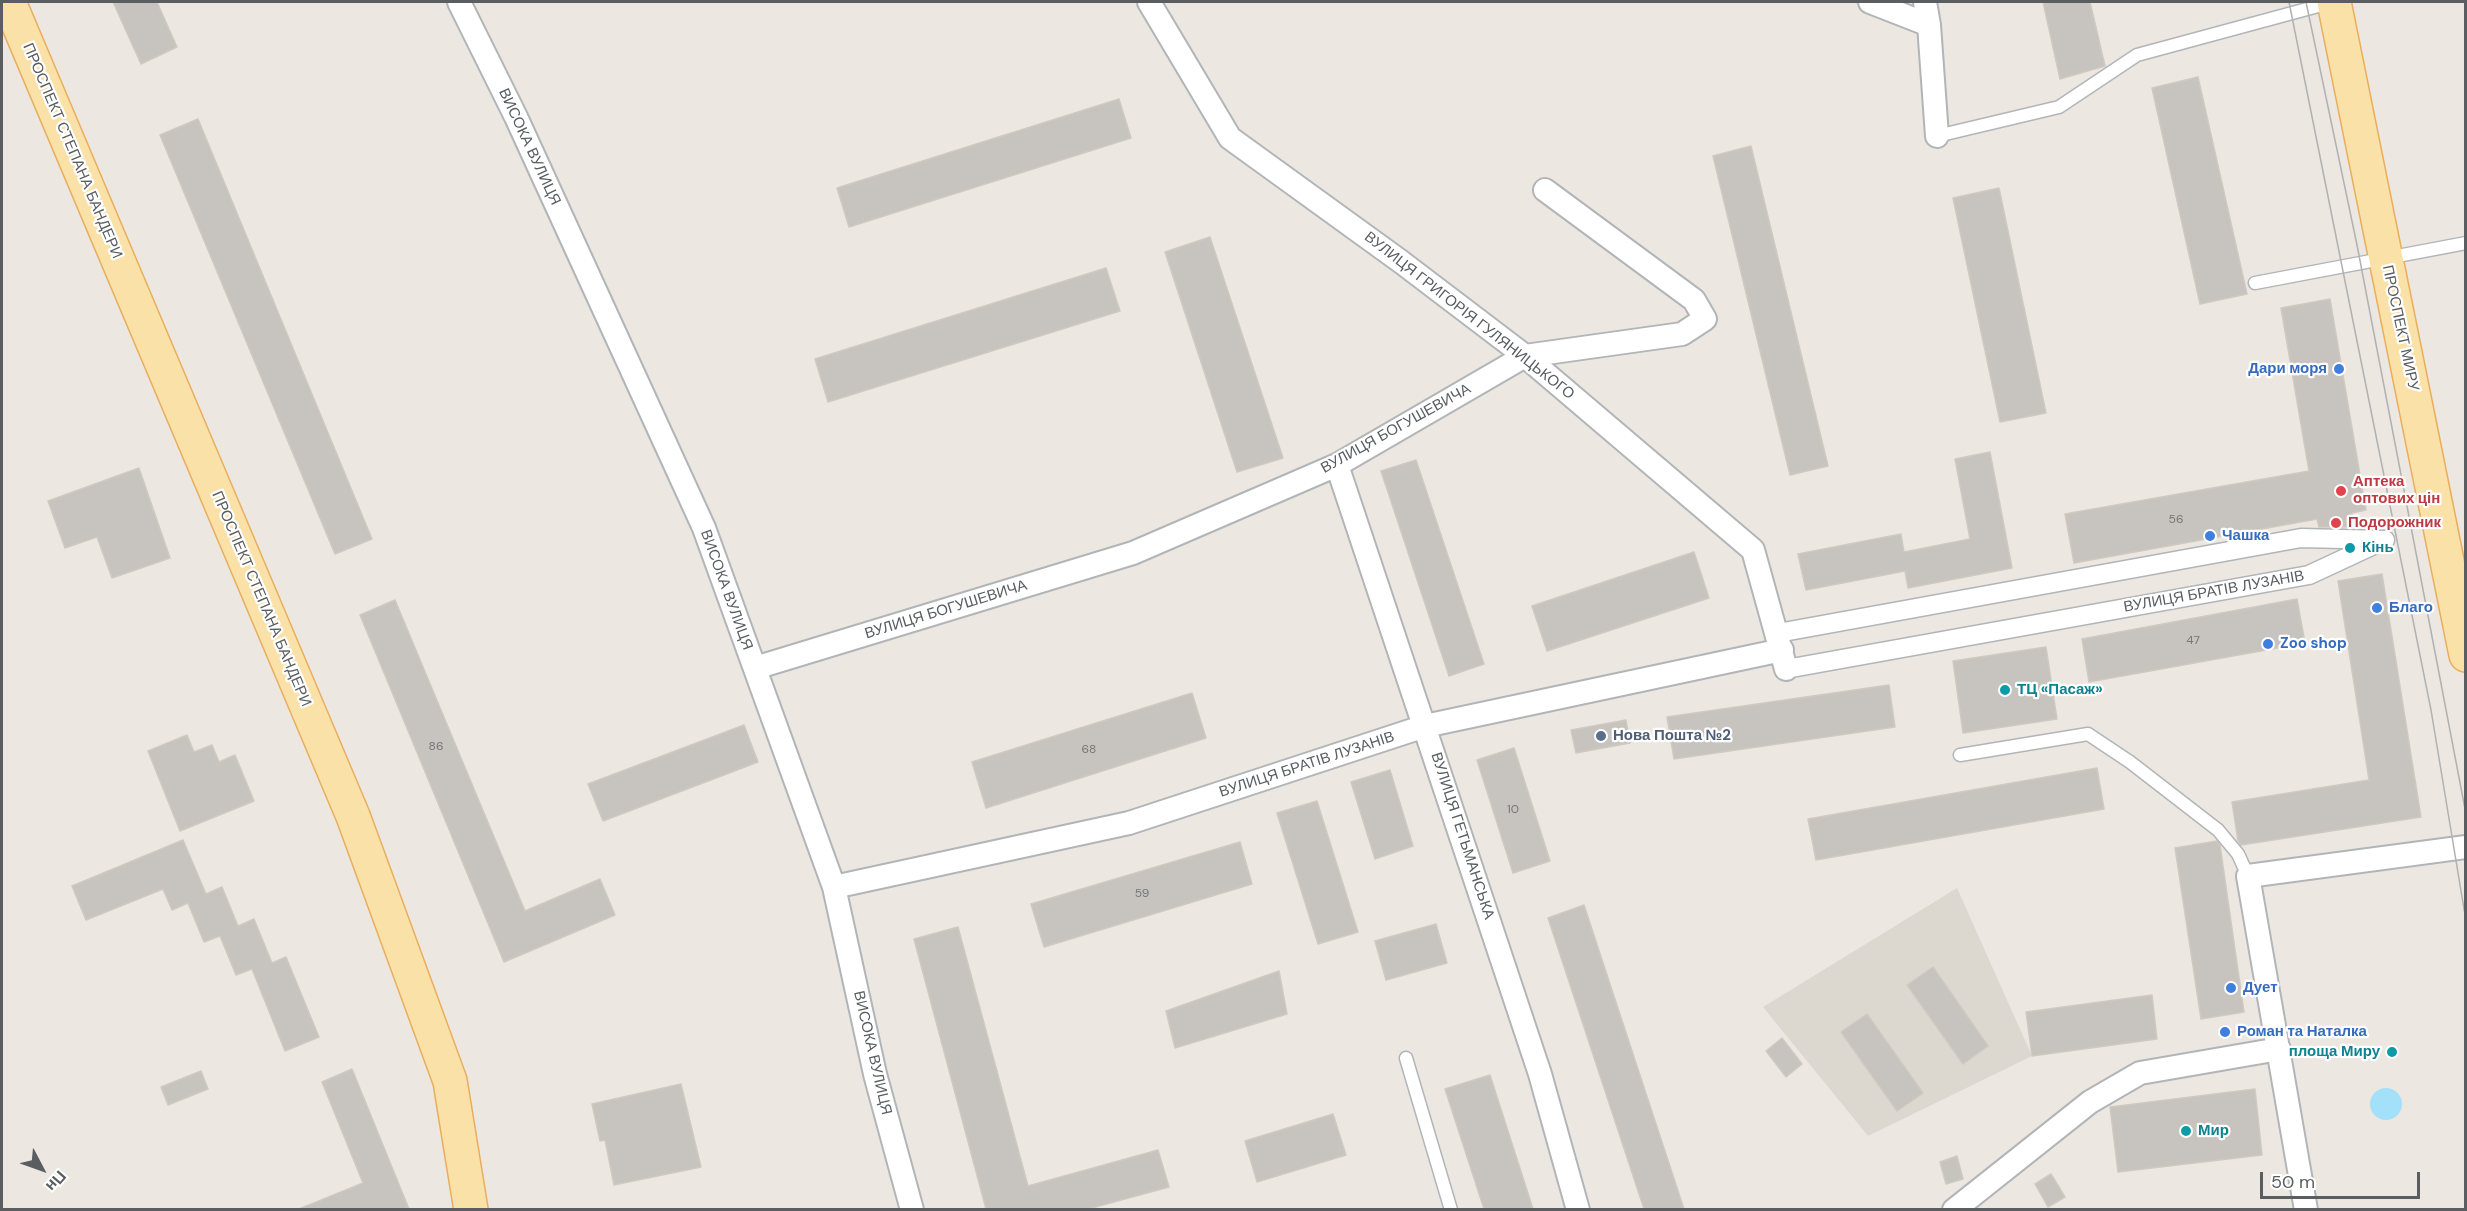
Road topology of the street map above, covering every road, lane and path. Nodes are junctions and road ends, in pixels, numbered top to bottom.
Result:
1 (9, 2) edge
2 (459, 2) edge
3 (1149, 2) edge
4 (1870, 2) edge
5 (1925, 2) edge
6 (2333, 2) edge
7 (1929, 25) junction
8 (1937, 136) joint
9 (1545, 189) dead end
10 (2466, 243) edge
11 (2386, 260) junction
12 (2255, 283) dead end
13 (1525, 356) junction
14 (1337, 465) junction
15 (1782, 651) junction
16 (2466, 655) edge
17 (755, 668) junction
18 (1425, 726) junction
19 (1960, 755) dead end
20 (2466, 847) edge
21 (2248, 876) junction
22 (834, 887) junction
23 (2278, 1049) junction
24 (1406, 1058) dead end
25 (471, 1209) edge
26 (912, 1209) edge
27 (1451, 1209) edge
28 (1578, 1209) edge
29 (1954, 1209) edge
30 (2306, 1209) edge

1 - 25 main road, ПРОСПЕКТ СТЕПАНА БАНДЕРИ
2 - 17 street, ВИСОКА ВУЛИЦЯ
3 - 13 street, ВУЛИЦЯ ГРИГОРІЯ ГУЛЯНИЦЬКОГО
4 - 7 street
5 - 7 street
6 - 8 lane
6 - 11 main road, ПРОСПЕКТ МИРУ
7 - 8 street
9 - 13 street, ВУЛИЦЯ БОГУШЕВИЧА
10 - 11 lane
11 - 12 lane
11 - 16 main road, ПРОСПЕКТ МИРУ
13 - 14 street, ВУЛИЦЯ БОГУШЕВИЧА
13 - 15 street, ВУЛИЦЯ ГРИГОРІЯ ГУЛЯНИЦЬКОГО
14 - 17 street, ВУЛИЦЯ БОГУШЕВИЧА
14 - 18 street, ВУЛИЦЯ ГЕТЬМАНСЬКА
15 - 15 street, ВУЛИЦЯ БРАТІВ ЛУЗАНІВ
15 - 18 street, ВУЛИЦЯ БРАТІВ ЛУЗАНІВ
17 - 22 street, ВИСОКА ВУЛИЦЯ
18 - 22 street, ВУЛИЦЯ БРАТІВ ЛУЗАНІВ
18 - 28 street, ВУЛИЦЯ ГЕТЬМАНСЬКА
19 - 21 lane
20 - 21 street
21 - 23 street
22 - 26 street, ВИСОКА ВУЛИЦЯ
23 - 29 street
23 - 30 street
24 - 27 lane

